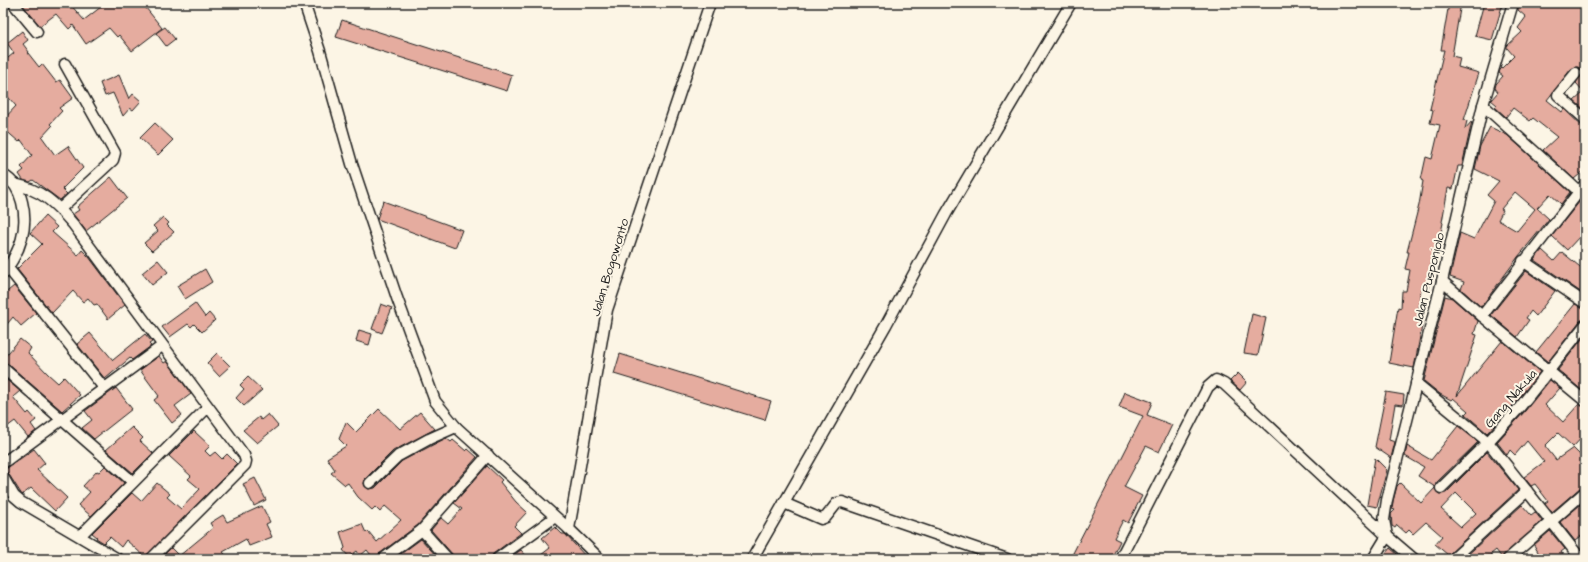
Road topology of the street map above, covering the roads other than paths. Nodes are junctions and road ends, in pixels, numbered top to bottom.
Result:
1 (13, 3) edge
2 (304, 3) edge
3 (710, 3) edge
4 (1071, 3) edge
5 (1513, 3) edge
6 (36, 32) dead end
7 (65, 64) dead end
8 (1576, 73) dead end
9 (1483, 105) junction
10 (1585, 119) edge
11 (3, 175) edge
12 (14, 184) junction
13 (1583, 191) edge
14 (60, 209) junction
15 (1523, 262) junction
16 (5, 271) edge
17 (1442, 281) junction
18 (1585, 303) edge
19 (1482, 316) junction
20 (1585, 325) edge
21 (162, 346) junction
22 (3, 368) edge
23 (1551, 371) junction
24 (1416, 383) junction
25 (104, 388) junction
26 (1585, 401) edge
27 (208, 408) junction
28 (60, 419) junction
29 (456, 427) junction
30 (1488, 442) junction
31 (488, 455) junction
32 (3, 462) edge
33 (3, 477) edge
34 (134, 482) junction
35 (370, 483) dead end
36 (1441, 488) dead end
37 (1527, 491) junction
38 (1585, 492) edge
39 (784, 503) junction
40 (555, 517) junction
41 (1551, 521) junction
42 (569, 529) junction
43 (422, 530) junction
44 (80, 536) junction
45 (1387, 536) junction
46 (118, 559) edge
47 (151, 559) edge
48 (383, 559) edge
49 (448, 559) edge
50 (497, 559) edge
51 (600, 559) edge
52 (752, 559) edge
53 (1007, 559) edge
54 (1120, 559) edge
55 (1373, 559) edge
56 (1414, 559) edge
57 (1453, 559) edge
58 (1508, 559) edge
59 (1581, 559) edge

1 - 6 street
2 - 29 street
3 - 42 street, Jalan Bogowonto
4 - 39 street
5 - 9 street, Jalan Pusponjolo
7 - 14 street
8 - 10 street
9 - 13 street
9 - 17 street, Jalan Pusponjolo
11 - 12 street
12 - 14 street
12 - 16 street
13 - 15 street
14 - 21 street
15 - 18 street
15 - 19 street
16 - 25 street
17 - 19 street
17 - 24 street, Jalan Pusponjolo
19 - 23 street
20 - 23 street, Gang Nakula
21 - 25 street
21 - 27 street
22 - 28 street
23 - 26 street
23 - 30 street, Gang Nakula
24 - 30 street
24 - 45 street, Jalan Pusponjolo
25 - 28 street
27 - 34 street
27 - 47 street
28 - 32 street
28 - 34 street
29 - 31 street
29 - 35 street
30 - 36 street, Gang Nakula
30 - 37 street
31 - 40 street
31 - 43 street
33 - 44 street
34 - 44 street
37 - 41 street
37 - 57 street
38 - 41 street
39 - 52 street
39 - 53 street
40 - 42 street
40 - 50 street
41 - 58 street
41 - 59 street
42 - 51 street
43 - 48 street
43 - 49 street
44 - 46 street
45 - 54 street
45 - 55 street
45 - 56 street

